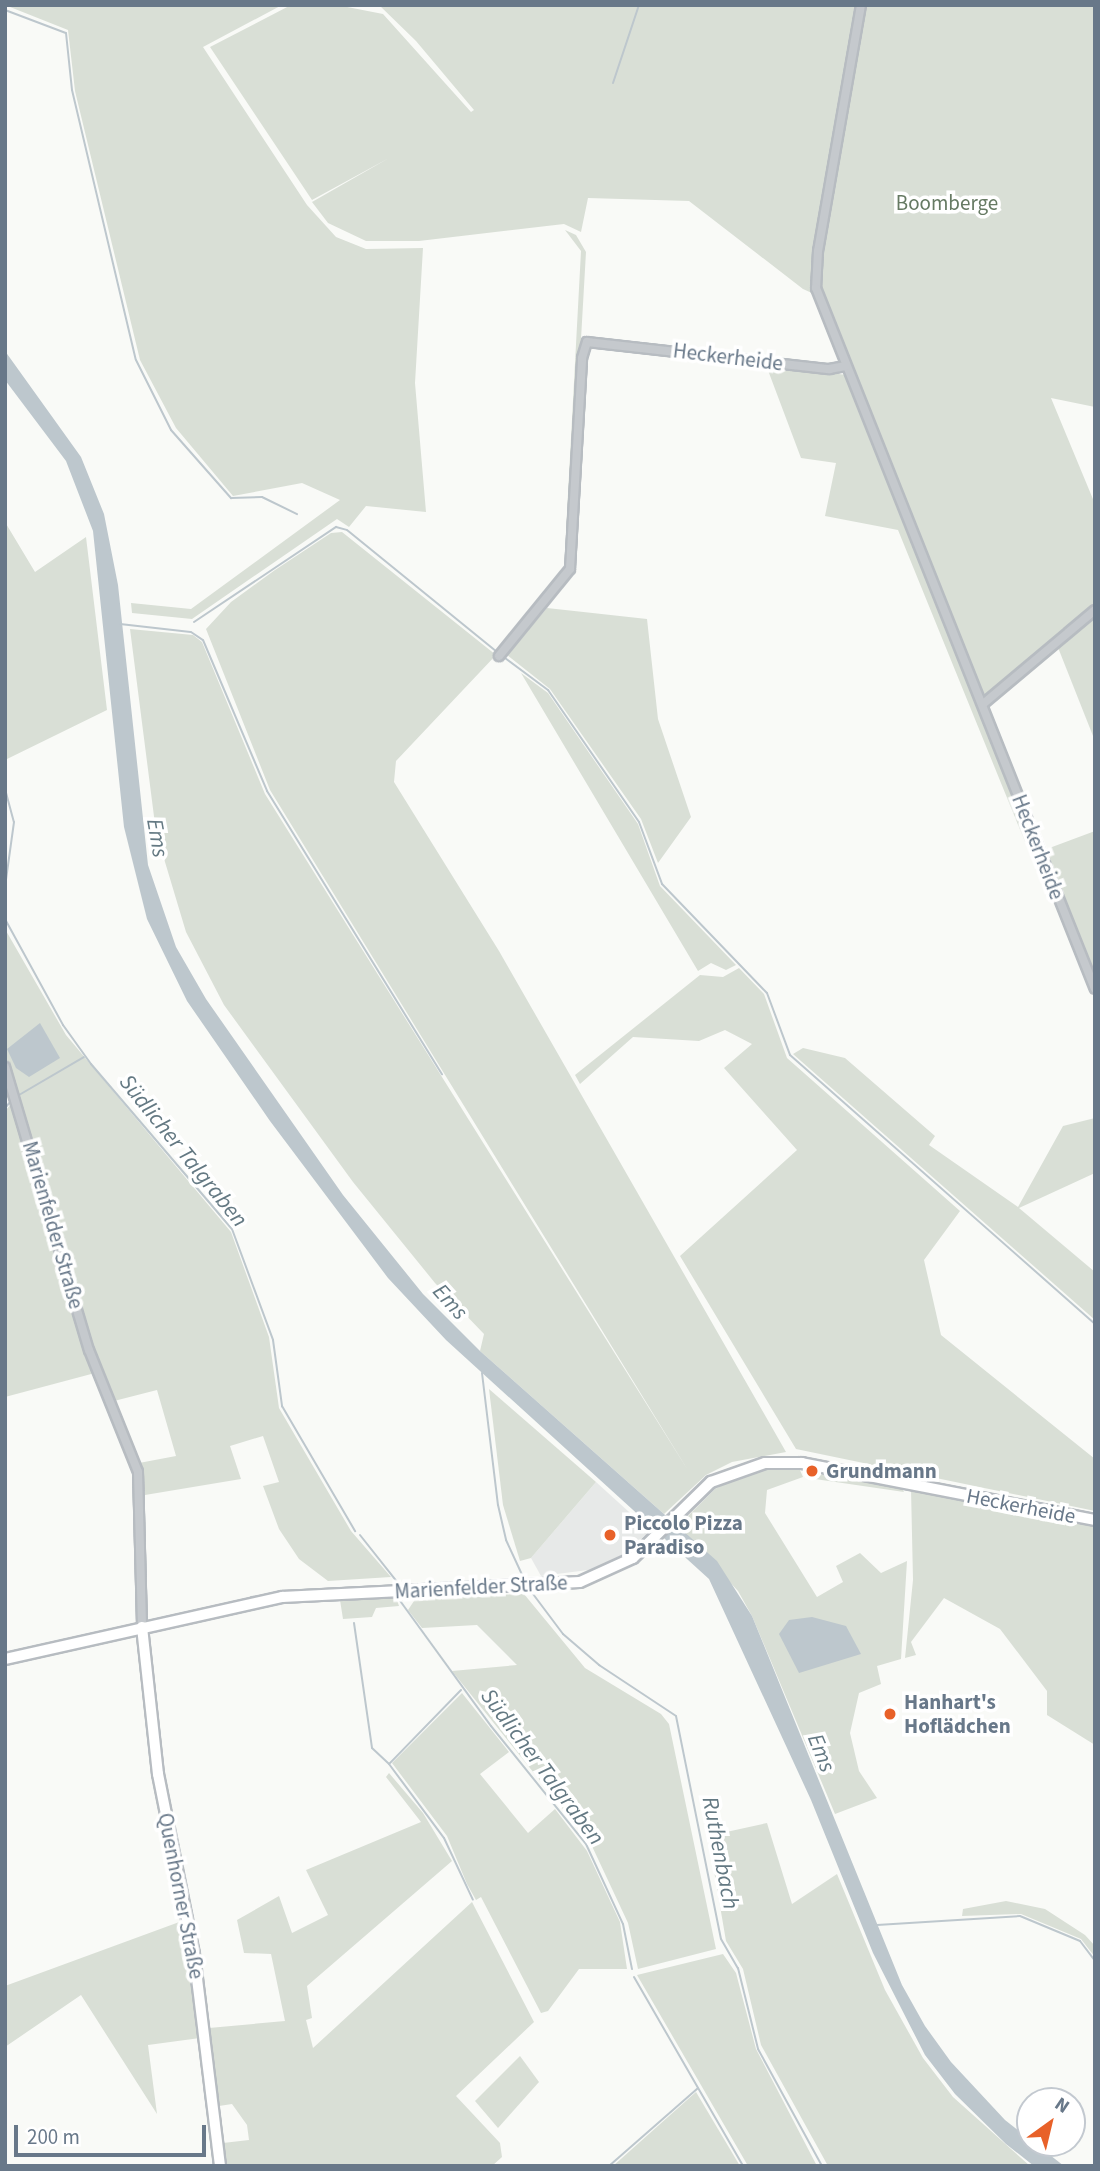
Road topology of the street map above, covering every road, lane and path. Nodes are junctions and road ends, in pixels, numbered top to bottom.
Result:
1 (861, 5) edge
2 (846, 366) junction
3 (1095, 610) edge
4 (499, 656) dead end
5 (983, 704) junction
6 (1095, 989) edge
7 (5, 1067) edge
8 (907, 1483) joint
9 (1095, 1520) edge
10 (142, 1627) junction
11 (5, 1659) edge
12 (220, 2166) edge

1 - 2 street
2 - 4 street, Heckerheide
2 - 5 street, Heckerheide
3 - 5 street
5 - 6 street, Heckerheide
7 - 10 street, Marienfelder Straße
8 - 9 main road, Heckerheide
8 - 10 main road, Marienfelder Straße
10 - 11 main road, Marienfelder Straße
10 - 12 main road, Quenhorner Straße

